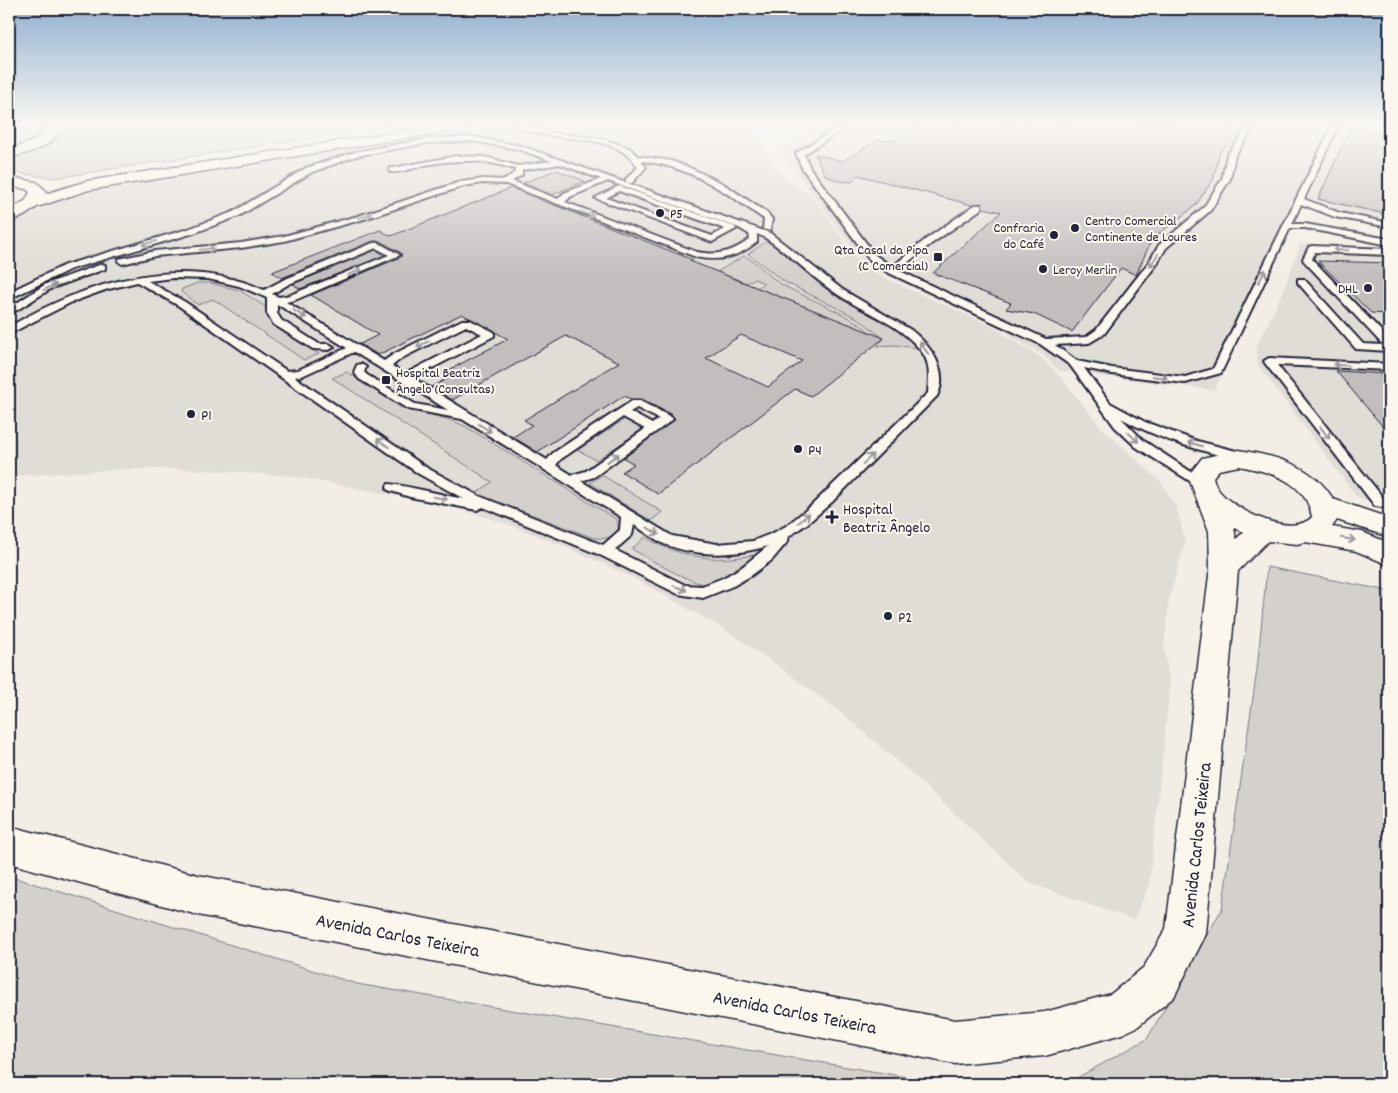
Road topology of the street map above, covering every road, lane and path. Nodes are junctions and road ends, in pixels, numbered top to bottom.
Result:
1 (103, 175) edge
2 (155, 175) edge
3 (301, 175) edge
4 (515, 175) edge
5 (600, 175) edge
6 (622, 175) edge
7 (636, 175) edge
8 (704, 175) edge
9 (811, 175) edge
10 (1227, 175) edge
11 (1310, 175) edge
12 (619, 177) dead end
13 (608, 178) junction
14 (629, 181) dead end
15 (9, 182) edge
16 (507, 182) junction
17 (32, 186) junction
18 (576, 191) junction
19 (599, 198) junction
20 (1298, 200) junction
21 (559, 203) junction
22 (30, 204) junction
23 (978, 206) dead end
24 (1347, 208) dead end
25 (9, 217) edge
26 (1389, 218) edge
27 (732, 222) junction
28 (1286, 226) junction
29 (1389, 226) edge
30 (767, 229) dead end
31 (1389, 231) edge
32 (1389, 237) edge
33 (712, 239) junction
34 (1389, 242) edge
35 (686, 252) junction
36 (1389, 252) edge
37 (892, 271) junction
38 (201, 276) junction
39 (140, 280) junction
40 (1301, 281) dead end
41 (174, 291) junction
42 (9, 296) edge
43 (271, 297) junction
44 (9, 312) edge
45 (452, 329) junction
46 (9, 331) edge
47 (476, 342) junction
48 (1044, 342) junction
49 (1389, 346) edge
50 (329, 347) dead end
51 (359, 350) junction
52 (1074, 363) junction
53 (385, 366) junction
54 (362, 367) dead end
55 (1389, 367) edge
56 (284, 375) junction
57 (405, 378) junction
58 (298, 385) junction
59 (1103, 400) junction
60 (622, 412) junction
61 (468, 417) junction
62 (654, 429) junction
63 (1260, 461) junction
64 (548, 467) junction
65 (570, 480) junction
66 (393, 487) dead end
67 (1204, 490) junction
68 (1389, 504) edge
69 (1325, 506) junction
70 (507, 513) junction
71 (628, 516) junction
72 (1389, 528) edge
73 (1264, 529) junction
74 (789, 532) junction
75 (1304, 532) junction
76 (605, 551) junction
77 (1389, 555) edge
78 (1224, 567) junction
79 (9, 845) edge

1 - 17 main road
2 - 22 main road
3 -> 42 lane
4 - 16 lane
5 - 13 lane
6 - 12 lane
7 - 14 lane
8 - 30 lane
9 - 37 lane
10 -> 48 lane
11 - 20 lane
13 - 18 lane
13 - 27 lane
15 - 17 main road
16 - 21 lane
44 -> 16 lane
17 - 22 main road
18 - 19 lane
18 - 21 lane
19 - 33 lane
19 - 33 lane
20 - 28 lane
20 - 29 lane
21 -> 35 lane
22 - 25 main road
23 - 37 lane
24 - 26 lane
27 - 35 lane
74 -> 27 lane
28 - 34 lane
52 -> 28 lane
31 - 32 lane
33 - 35 lane
36 -> 49 lane
37 - 48 lane
38 - 39 lane
38 - 41 lane
38 - 43 lane
39 - 41 lane
39 - 46 lane
40 - 49 lane
41 - 56 lane
43 -> 43 lane
43 - 50 lane
43 -> 51 lane
45 - 47 lane
45 - 47 lane
45 -> 53 lane
47 - 57 lane
48 - 52 lane
51 - 53 lane
51 - 56 lane
51 - 58 lane
52 - 59 lane
53 - 57 lane
54 - 61 lane
55 -> 68 lane
56 - 58 lane
57 - 61 lane
70 -> 58 lane
63 -> 59 lane
59 -> 67 lane
60 - 62 lane
60 - 62 lane
60 - 64 lane
61 -> 64 lane
65 -> 62 lane
63 - 67 main road
63 - 69 main road
64 - 65 lane
65 - 71 lane
66 -> 70 lane
67 - 73 main road
67 - 78 main road, Avenida Carlos Teixeira
69 - 72 main road
69 - 75 main road
70 - 76 lane
71 -> 74 lane
71 - 76 lane
73 - 75 main road
73 - 78 main road
76 -> 74 lane
75 -> 77 main road
78 - 79 main road, Avenida Carlos Teixeira

